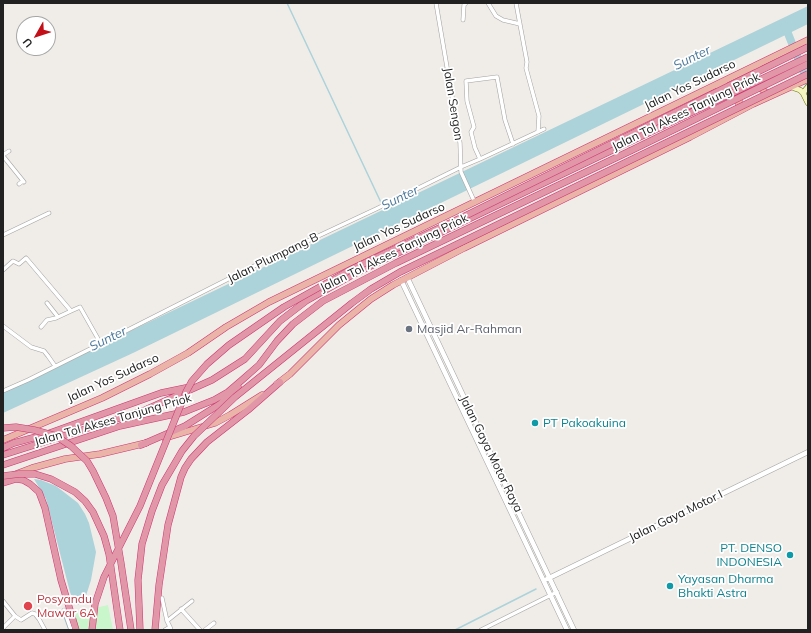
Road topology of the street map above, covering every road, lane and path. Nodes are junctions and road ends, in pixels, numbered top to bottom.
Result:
1 (436, 3) edge
2 (466, 3) edge
3 (488, 3) edge
4 (516, 3) edge
5 (463, 20) dead end
6 (520, 24) junction
7 (808, 40) edge
8 (808, 48) edge
9 (808, 57) edge
10 (764, 61) junction
11 (808, 64) edge
12 (808, 74) edge
13 (806, 83) edge
14 (713, 86) junction
15 (794, 88) junction
16 (803, 93) junction
17 (777, 94) junction
18 (808, 103) edge
19 (748, 108) junction
20 (733, 115) junction
21 (544, 129) dead end
22 (538, 132) junction
23 (513, 144) junction
24 (9, 151) dead end
25 (3, 155) edge
26 (480, 160) junction
27 (461, 169) junction
28 (19, 184) dead end
29 (475, 203) junction
30 (49, 213) dead end
31 (3, 235) edge
32 (3, 270) edge
33 (404, 279) junction
34 (47, 303) dead end
35 (71, 311) junction
36 (425, 316) junction
37 (58, 317) junction
38 (419, 319) junction
39 (5, 327) edge
40 (41, 328) dead end
41 (3, 331) edge
42 (101, 344) junction
43 (56, 366) junction
44 (242, 380) junction
45 (280, 382) junction
46 (199, 385) junction
47 (3, 390) edge
48 (3, 428) edge
49 (15, 434) junction
50 (3, 436) edge
51 (3, 440) edge
52 (141, 445) junction
53 (3, 448) edge
54 (488, 448) junction
55 (482, 451) junction
56 (808, 452) edge
57 (3, 455) edge
58 (3, 465) edge
59 (3, 476) edge
60 (3, 479) edge
61 (3, 483) edge
62 (550, 578) junction
63 (544, 581) junction
64 (557, 592) junction
65 (550, 595) junction
66 (162, 598) dead end
67 (3, 601) edge
68 (192, 601) dead end
69 (181, 609) junction
70 (64, 610) dead end
71 (15, 616) junction
72 (167, 621) junction
73 (214, 623) dead end
74 (3, 628) edge
75 (170, 629) edge
76 (45, 630) edge
77 (71, 630) edge
78 (76, 630) edge
79 (92, 630) edge
80 (120, 630) edge
81 (131, 630) edge
82 (140, 630) edge
83 (155, 630) edge
84 (165, 630) edge
85 (200, 630) edge
86 (205, 630) edge
87 (481, 630) edge
88 (567, 630) edge
89 (574, 630) edge

1 - 27 street, Jalan Sengon
2 - 5 street
3 - 6 street
4 - 6 street
6 - 22 street
7 - 10 highway, Jalan Yos Sudarso
8 - 79 highway, bridge
9 - 46 highway, Jalan Tol Akses Tanjung Priok, bridge
10 - 14 highway, Jalan Yos Sudarso
10 - 17 highway
11 - 44 highway, Jalan Tol Akses Tanjung Priok, bridge
12 - 82 highway, bridge
13 - 15 highway
13 - 16 main road
13 - 17 highway
14 - 20 highway
14 - 29 highway, Jalan Yos Sudarso
15 - 16 main road
15 - 19 highway
16 - 18 main road
17 - 19 highway
19 - 20 highway
20 - 33 highway
21 - 22 street, Jalan Plumpang B
22 - 23 street, Jalan Plumpang B
23 - 26 street, Jalan Plumpang B
23 - 26 street
24 - 25 street
25 - 28 street
26 - 27 street, Jalan Plumpang B
27 - 29 street, Jalan Sengon
27 - 42 street, Jalan Plumpang B
29 - 49 highway, Jalan Yos Sudarso
30 - 31 street
32 - 35 street
33 - 36 street, Jalan Gaya Motor Raya
33 - 38 street, Jalan Gaya Motor Raya
33 - 45 highway
34 - 37 street
35 - 37 street
35 - 42 street
36 - 38 street
36 - 54 street, Jalan Gaya Motor Raya
37 - 40 street
38 - 55 street, Jalan Gaya Motor Raya
39 - 41 street
39 - 43 street
42 - 43 street, Jalan Plumpang B
43 - 47 street, Jalan Plumpang B
44 - 52 highway
44 - 58 highway, Jalan Tol Akses Tanjung Priok
45 - 52 highway
45 - 83 highway
46 - 53 highway
46 - 57 highway, Jalan Tol Akses Tanjung Priok
48 - 81 highway, bridge
49 - 50 main road
49 - 51 highway, Jalan Yos Sudarso
52 - 60 highway
54 - 55 street
54 - 62 street, Jalan Gaya Motor Raya
55 - 63 street, Jalan Gaya Motor Raya
56 - 62 street, Jalan Gaya Motor I
59 - 80 highway, bridge
61 - 78 highway
62 - 63 street, Jalan Gaya Motor I
62 - 64 street, Jalan Gaya Motor Raya
63 - 65 street, Jalan Gaya Motor Raya
64 - 65 street
64 - 89 street, Jalan Gaya Motor Raya
65 - 87 street
65 - 88 street, Jalan Gaya Motor Raya
66 - 72 street
67 - 71 street
68 - 69 street
69 - 72 street
69 - 85 street
70 - 77 street
71 - 74 street
71 - 76 street
72 - 75 street
73 - 86 street
75 - 84 street

